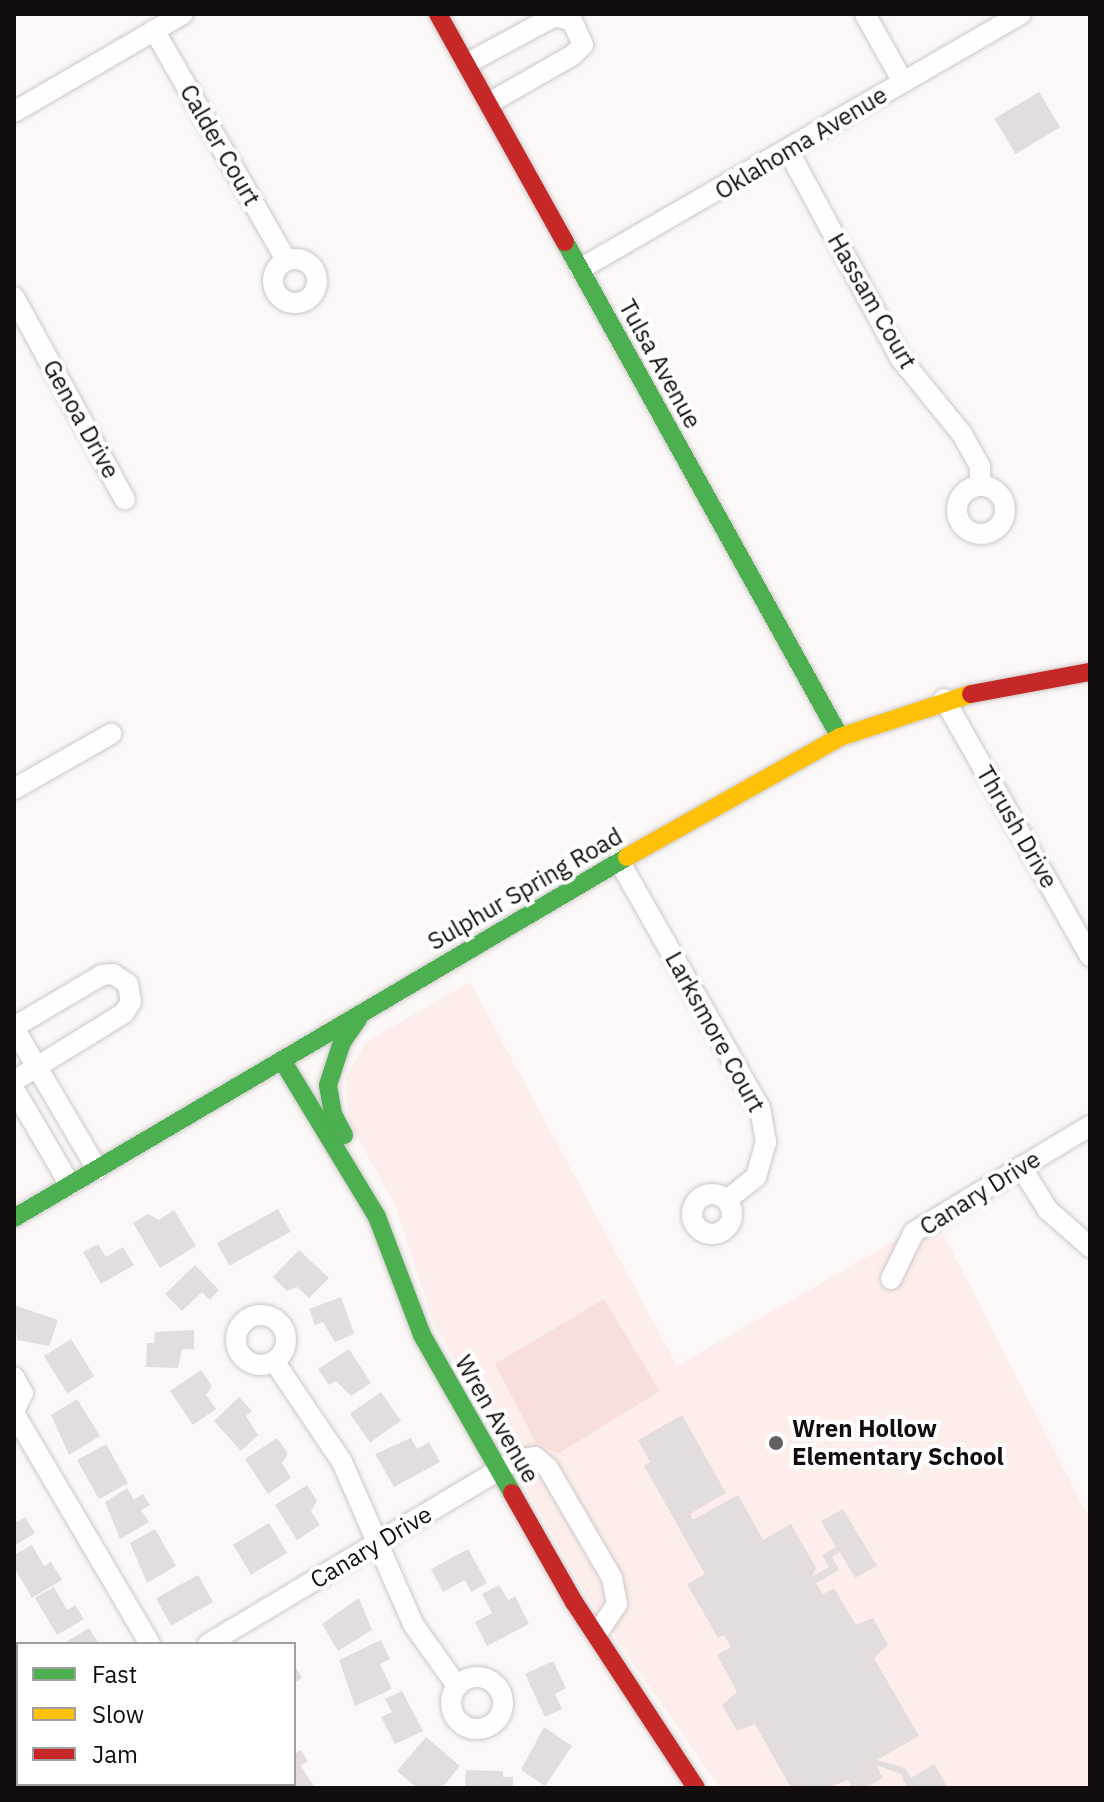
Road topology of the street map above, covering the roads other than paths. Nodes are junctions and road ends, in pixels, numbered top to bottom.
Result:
1 (183, 14) edge
2 (438, 14) edge
3 (865, 14) edge
4 (1021, 14) edge
5 (154, 30) junction
6 (468, 63) junction
7 (903, 82) junction
8 (491, 102) junction
9 (14, 112) edge
10 (789, 152) junction
11 (286, 260) dead end
12 (580, 269) junction
13 (14, 297) edge
14 (980, 486) dead end
15 (125, 500) dead end
16 (1090, 672) edge
17 (944, 699) junction
18 (111, 734) dead end
19 (840, 737) junction
20 (14, 789) edge
21 (619, 861) junction
22 (1090, 956) edge
23 (362, 1013) junction
24 (14, 1027) edge
25 (282, 1060) junction
26 (37, 1067) junction
27 (14, 1081) edge
28 (14, 1089) edge
29 (1090, 1126) edge
30 (1021, 1167) junction
31 (97, 1169) junction
32 (70, 1185) junction
33 (727, 1200) dead end
34 (377, 1217) junction
35 (14, 1218) edge
36 (1090, 1247) edge
37 (891, 1279) dead end
38 (274, 1361) dead end
39 (14, 1377) edge
40 (14, 1412) edge
41 (499, 1471) junction
42 (378, 1542) junction
43 (596, 1635) junction
44 (149, 1642) edge
45 (211, 1642) edge
46 (457, 1686) dead end
47 (696, 1788) edge

1 - 5 street
2 - 6 street, Tulsa Avenue
3 - 7 street
4 - 7 street, Oklahoma Avenue
5 - 9 street
5 - 11 street, Calder Court
6 - 8 street, Tulsa Avenue
6 - 8 street
7 - 10 street, Oklahoma Avenue
8 - 12 street, Tulsa Avenue
10 - 12 street, Oklahoma Avenue
10 - 14 street, Hassam Court
12 - 19 street, Tulsa Avenue
13 - 15 street, Genoa Drive
16 - 17 street, Sulphur Spring Road
17 - 19 street, Sulphur Spring Road
17 - 22 street, Thrush Drive
18 - 20 street
19 - 21 street, Sulphur Spring Road
21 - 23 street, Sulphur Spring Road
21 - 33 street, Larksmore Court
23 - 25 street, Sulphur Spring Road
23 - 34 street
24 - 26 street
24 - 26 street
25 - 31 street, Sulphur Spring Road
25 - 34 street, Wren Avenue
26 - 27 street
26 - 31 street
28 - 32 street
29 - 30 street, Canary Drive
30 - 36 street
30 - 37 street, Canary Drive
31 - 32 street, Sulphur Spring Road
32 - 35 street, Sulphur Spring Road
34 - 41 street, Wren Avenue
38 - 42 street
39 - 40 street
40 - 44 street
41 - 42 street, Canary Drive
41 - 43 street, Wren Avenue
41 - 43 street, Canary Drive
42 - 45 street, Canary Drive
42 - 46 street
43 - 47 street, Wren Avenue

